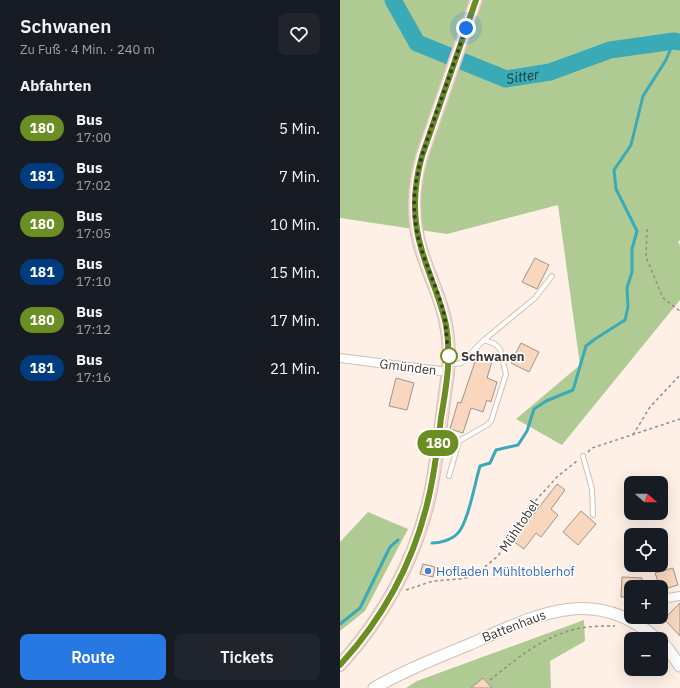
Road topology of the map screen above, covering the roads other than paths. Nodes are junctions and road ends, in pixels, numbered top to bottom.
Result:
1 (476, 0) edge
2 (552, 276) dead end
3 (484, 340) junction
4 (340, 358) edge
5 (448, 368) junction
6 (583, 456) road end
7 (449, 476) dead end
8 (593, 515) dead end
9 (680, 596) edge
10 (668, 598) edge
11 (624, 614) edge
12 (640, 624) edge
13 (650, 632) edge
14 (668, 650) edge
15 (340, 665) edge
16 (680, 666) edge
17 (374, 688) edge

1 - 5 main road, Gmünden
2 - 3 lane
3 - 5 lane
3 - 7 lane
4 - 5 street, Gmünden
5 - 15 main road
6 - 8 lane
9 - 10 street
11 - 17 street, Battenhaus
12 - 13 street, Battenhaus
14 - 16 street

